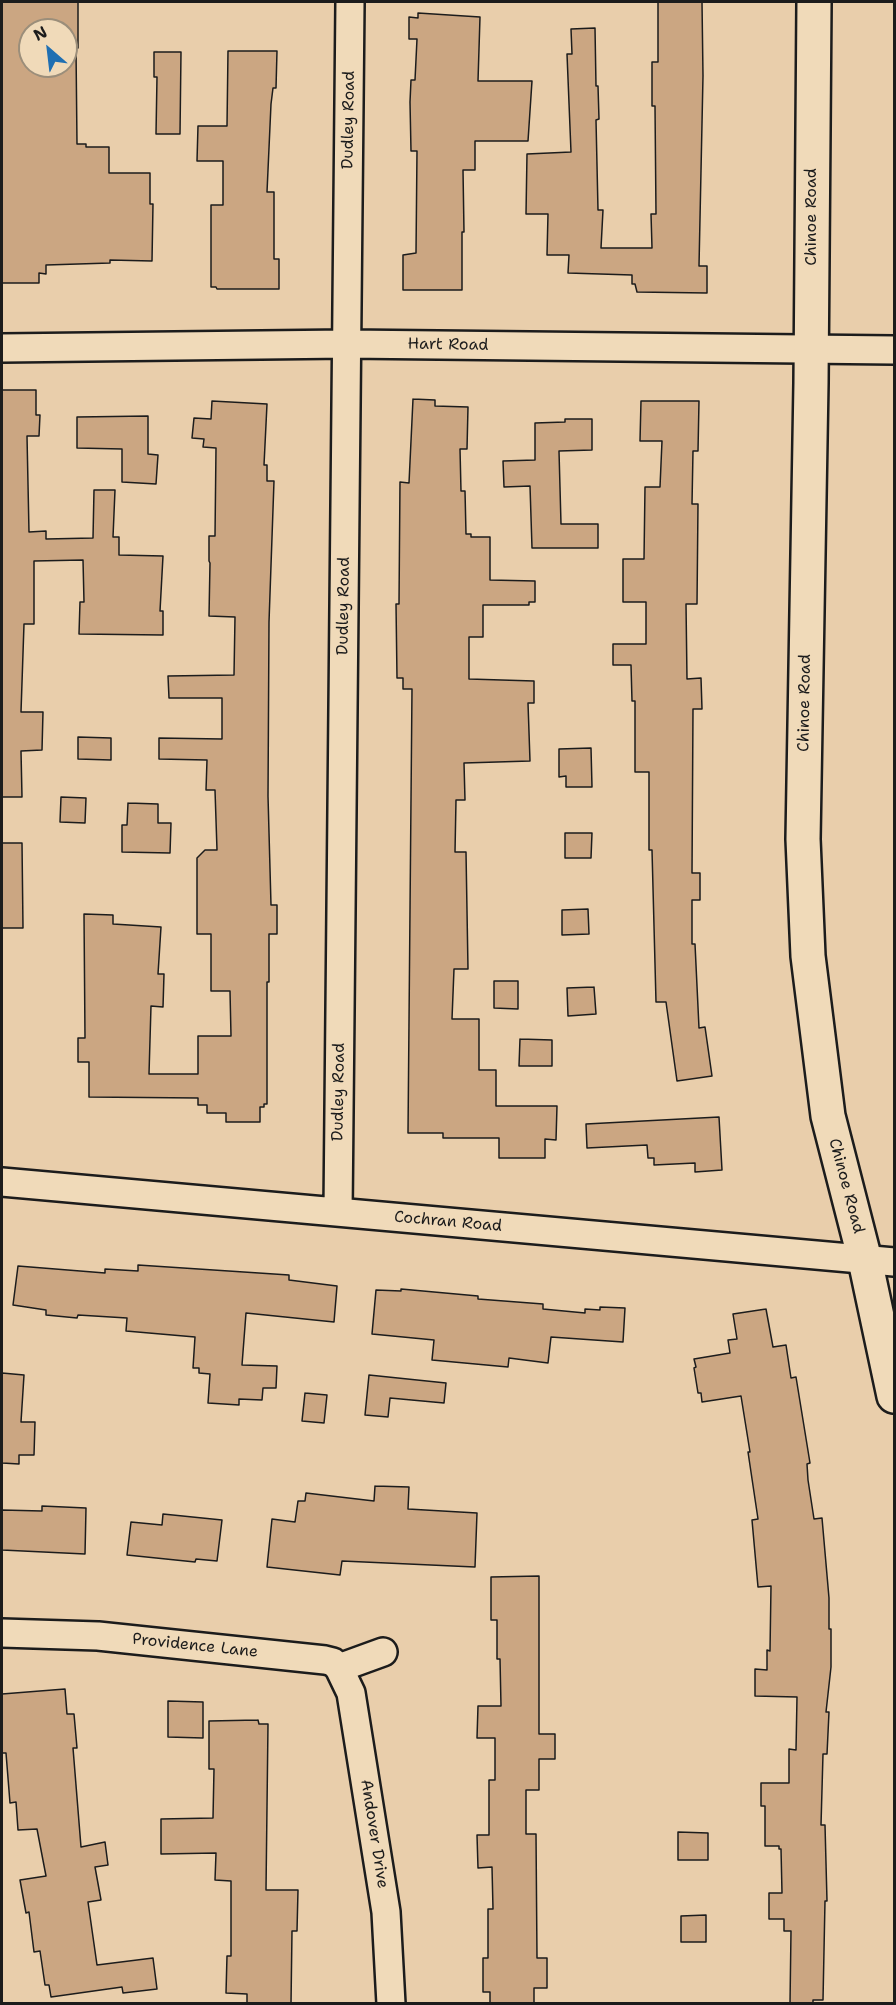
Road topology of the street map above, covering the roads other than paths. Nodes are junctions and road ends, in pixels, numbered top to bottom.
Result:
1 (350, 2) edge
2 (814, 2) edge
3 (347, 344) junction
4 (2, 348) edge
5 (811, 350) junction
6 (894, 351) edge
7 (2, 1182) edge
8 (338, 1211) junction
9 (880, 1261) edge
10 (894, 1396) edge
11 (2, 1633) edge
12 (383, 1652) dead end
13 (339, 1668) junction
14 (391, 2004) edge

1 - 3 street, Dudley Road
2 - 5 street, Chinoe Road
3 - 4 street, Hart Road
3 - 5 street, Hart Road
3 - 8 street, Dudley Road
5 - 6 street, Hart Road
5 - 9 street, Chinoe Road
7 - 8 street, Cochran Road
8 - 9 street, Cochran Road
9 - 10 street, Chinoe Road
11 - 13 street, Providence Lane
12 - 13 street
13 - 14 street, Andover Drive

